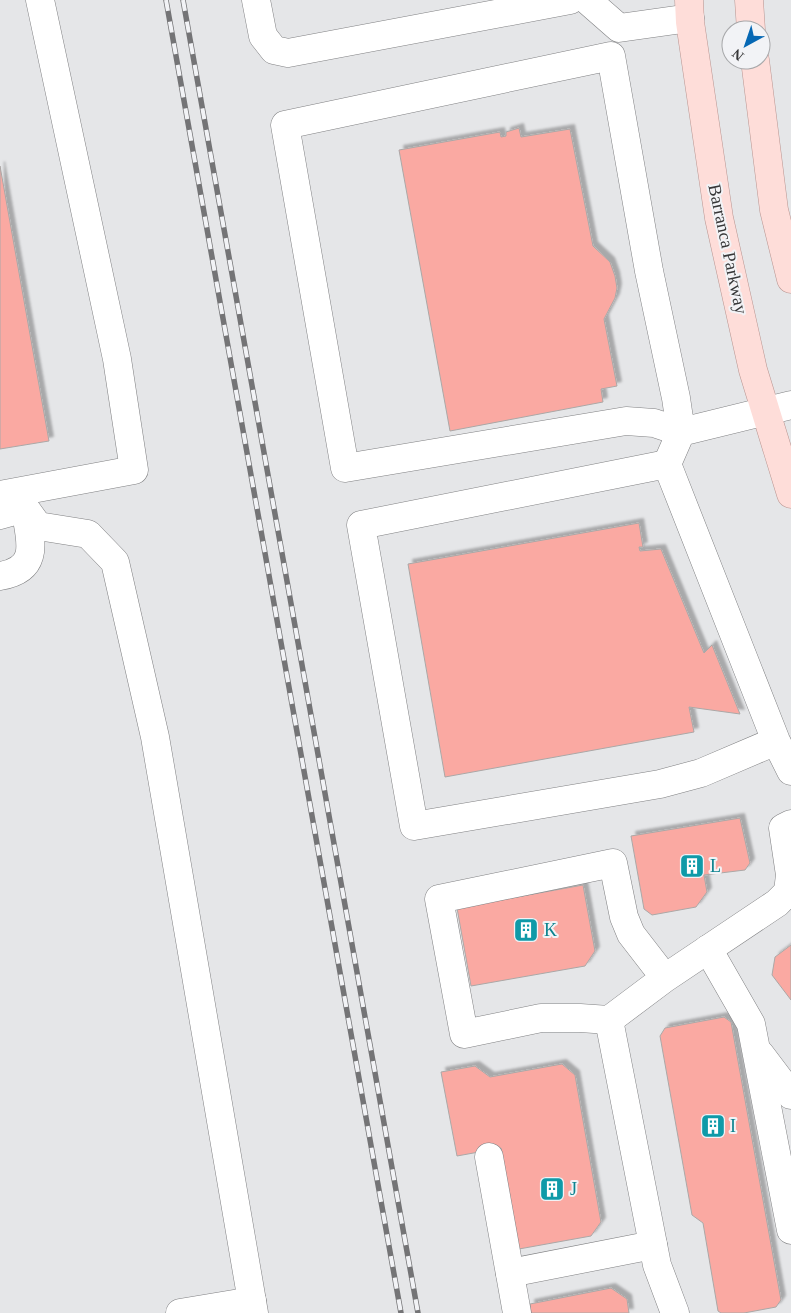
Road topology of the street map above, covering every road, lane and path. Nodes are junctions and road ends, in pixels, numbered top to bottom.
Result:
1 (40, 0) edge
2 (256, 0) edge
3 (570, 0) edge
4 (587, 0) edge
5 (749, 0) edge
6 (690, 9) edge
7 (750, 20) edge
8 (619, 28) junction
9 (612, 56) junction
10 (756, 70) edge
11 (791, 279) edge
12 (778, 408) edge
13 (681, 432) junction
14 (667, 464) junction
15 (791, 494) edge
16 (0, 495) edge
17 (26, 508) junction
18 (0, 515) edge
19 (0, 576) edge
20 (776, 740) junction
21 (791, 770) edge
22 (791, 824) edge
23 (791, 875) edge
24 (708, 949) junction
25 (665, 978) junction
26 (609, 1020) junction
27 (756, 1049) junction
28 (791, 1095) edge
29 (490, 1157) dead end
30 (788, 1197) edge
31 (791, 1230) edge
32 (653, 1245) junction
33 (510, 1273) junction
34 (253, 1307) edge
35 (180, 1313) edge
36 (517, 1313) edge
37 (675, 1313) edge

1 - 16 lane
2 - 3 lane
4 - 8 lane
5 - 7 main road
6 - 8 lane
6 - 12 main road, Barranca Parkway
8 - 9 lane
9 - 13 lane
9 - 13 lane
10 - 11 main road
12 - 13 lane
12 - 15 main road, Barranca Parkway
13 - 14 lane
14 - 20 lane
14 - 20 lane
17 - 18 lane
17 - 19 lane
17 - 34 lane
20 - 21 lane
22 - 23 lane
23 - 24 lane
24 - 25 lane
24 - 27 lane
25 - 26 lane
25 - 26 lane
26 - 32 lane
27 - 28 lane
27 - 30 lane
29 - 33 lane
30 - 31 lane
32 - 33 lane
32 - 37 lane
33 - 36 lane
34 - 35 lane

